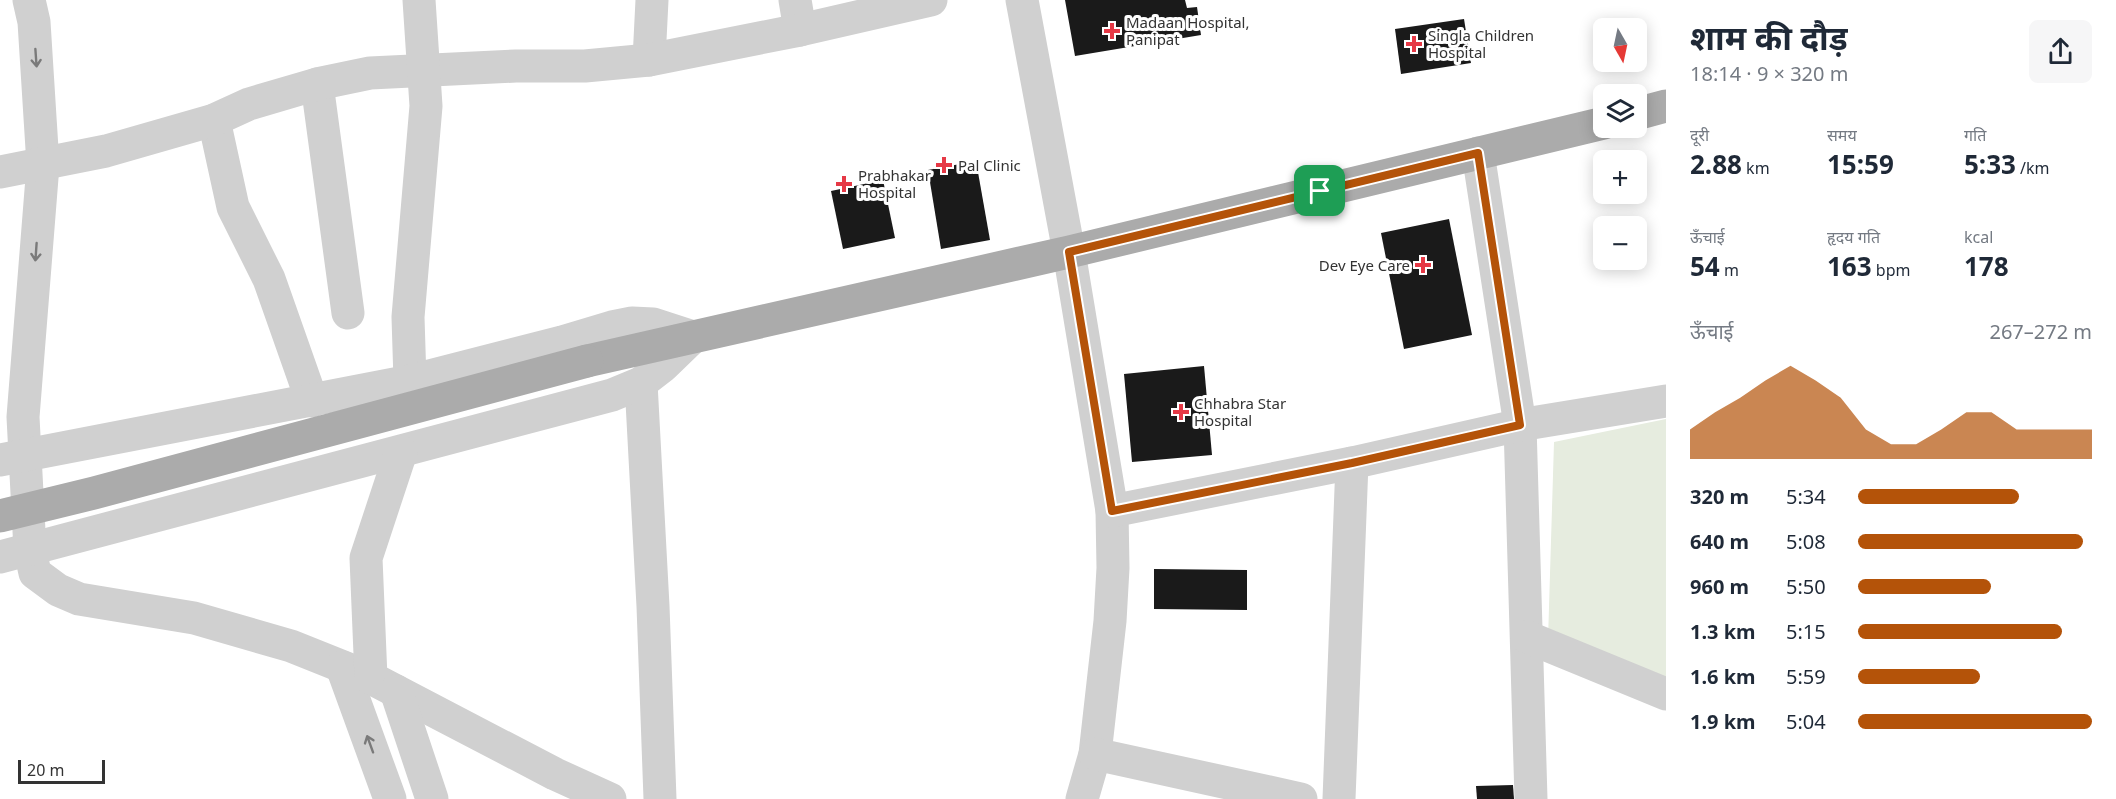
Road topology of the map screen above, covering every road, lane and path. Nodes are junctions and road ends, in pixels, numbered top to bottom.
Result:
1 (29, 0) edge
2 (419, 0) edge
3 (652, 0) edge
4 (931, 0) edge
5 (1022, 0) edge
6 (797, 15) edge
7 (649, 60) junction
8 (424, 70) junction
9 (317, 84) junction
10 (1666, 106) edge
11 (1647, 111) edge
12 (214, 120) junction
13 (1593, 126) edge
14 (1478, 153) junction
15 (43, 165) junction
16 (0, 172) edge
17 (1069, 252) junction
18 (348, 314) dead end
19 (693, 337) junction
20 (410, 381) junction
21 (641, 383) junction
22 (312, 401) junction
23 (1666, 401) edge
24 (1520, 425) junction
25 (401, 452) junction
26 (7, 457) edge
27 (1352, 463) junction
28 (1112, 511) junction
29 (0, 516) edge
30 (20, 549) edge
31 (1527, 637) junction
32 (370, 679) junction
33 (1666, 694) edge
34 (1095, 754) junction
35 (390, 799) edge
36 (432, 799) edge
37 (610, 799) edge
38 (660, 799) edge
39 (1082, 799) edge
40 (1301, 799) edge
41 (1339, 799) edge
42 (1531, 799) edge

1 -> 15 street
2 - 8 street
3 - 7 street
4 - 6 street
5 - 17 street
6 - 7 street
7 - 8 street
8 - 9 street
8 - 20 street
9 - 12 street
9 - 18 street
10 - 11 main road
12 - 15 street
12 - 22 street
13 - 14 main road
14 - 17 main road
14 - 24 street
15 - 16 street
15 -> 26 street
17 - 19 main road
17 - 28 street
19 - 20 street
19 - 21 street
19 - 29 main road, bridge
20 - 22 street
21 - 25 street
21 - 38 street
22 - 26 street
23 - 24 street
24 - 27 street
24 - 31 street
25 - 30 street
25 - 32 street
26 - 30 street
27 - 28 street
27 - 41 street
28 - 34 street
30 - 32 street
31 - 33 street
31 - 42 street
35 -> 32 street
32 - 36 street
32 - 37 street
34 - 39 street
34 - 40 street

